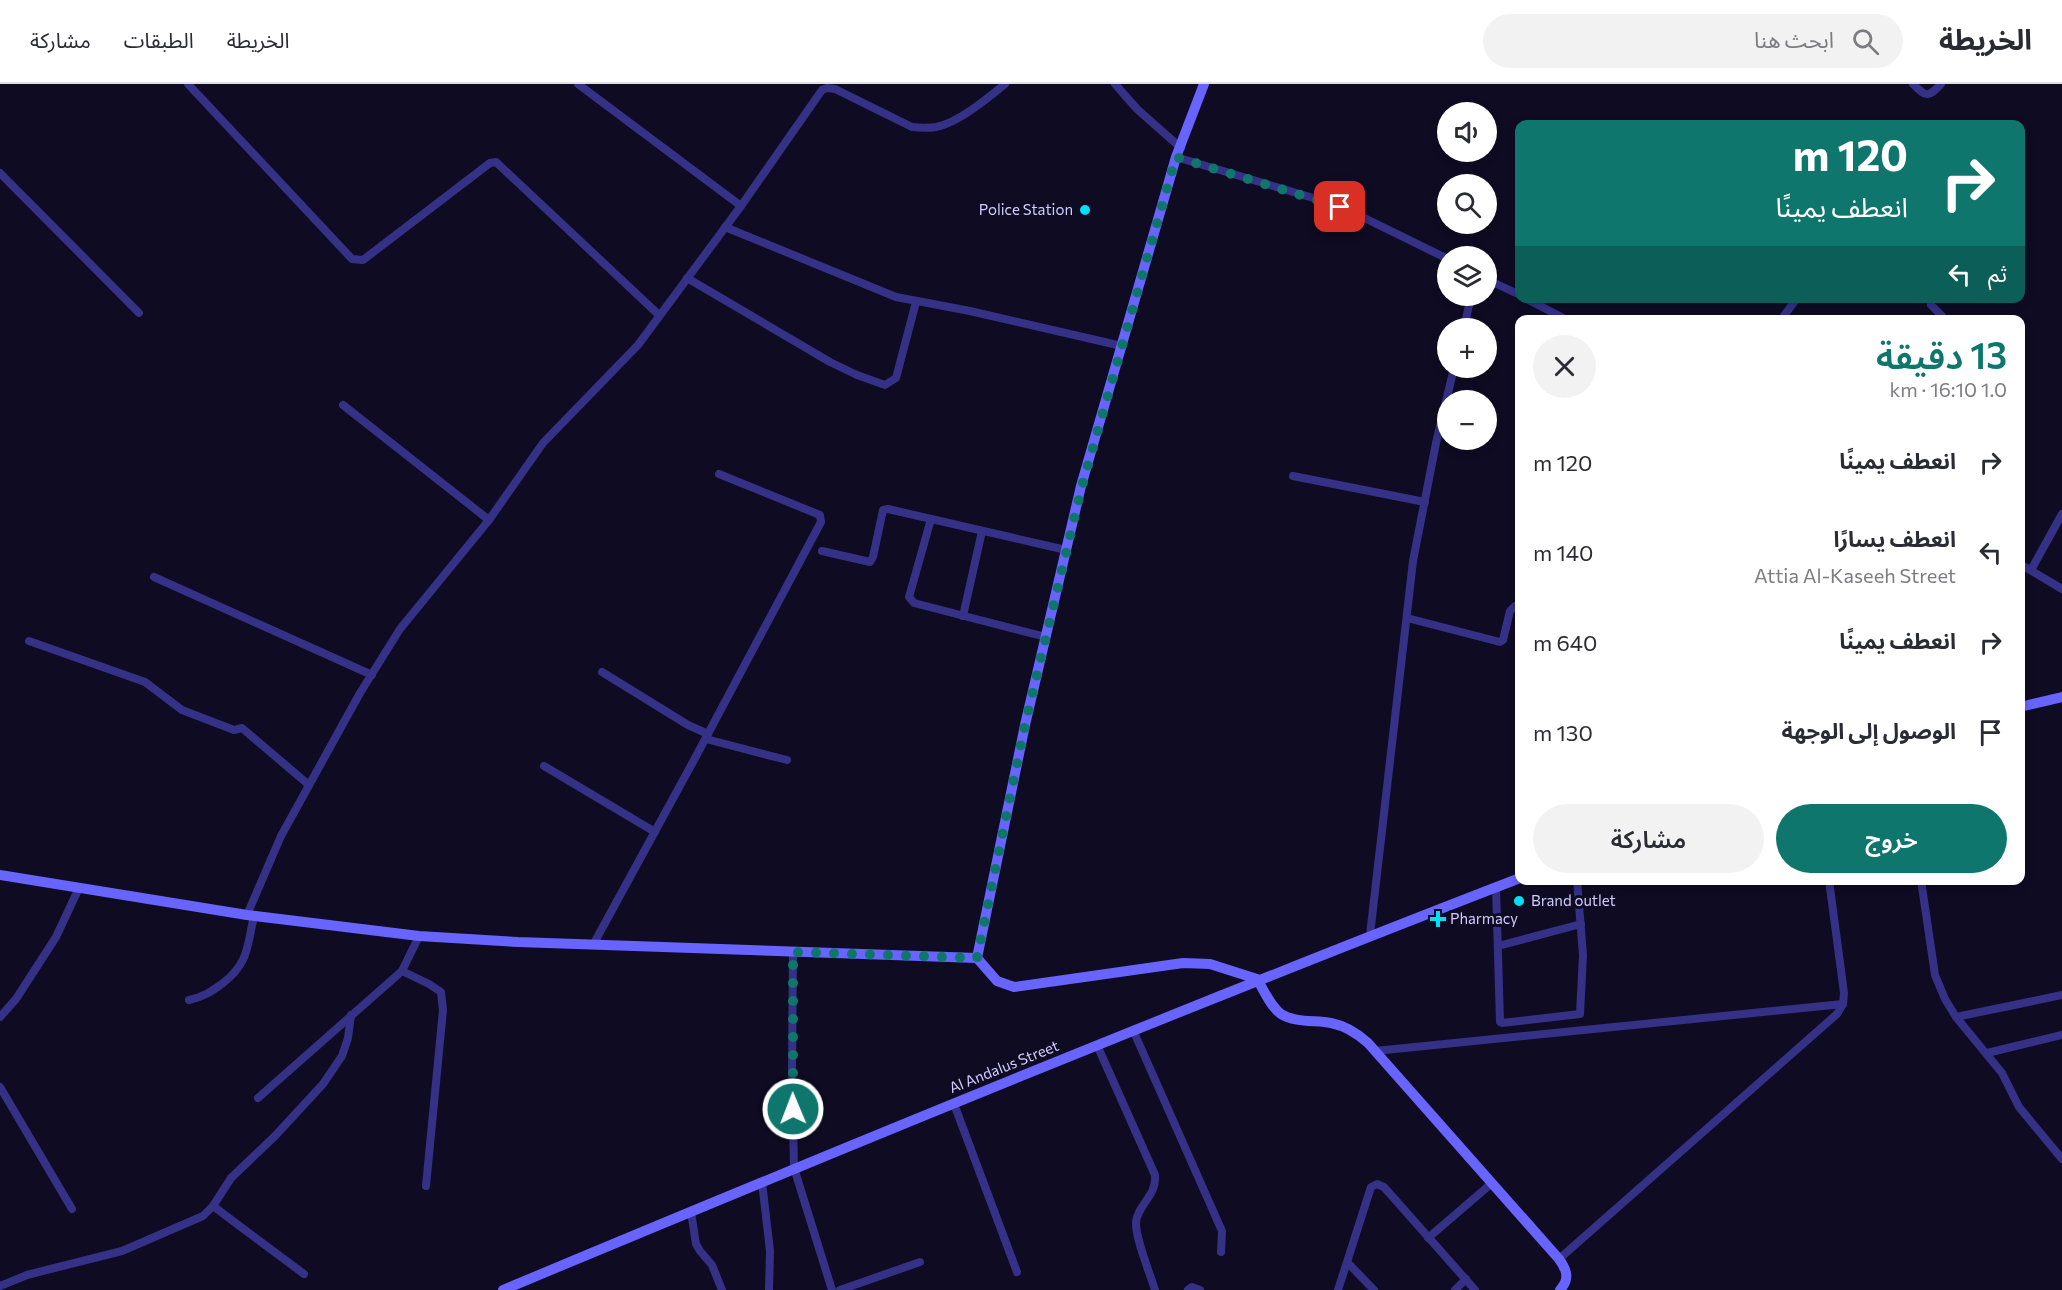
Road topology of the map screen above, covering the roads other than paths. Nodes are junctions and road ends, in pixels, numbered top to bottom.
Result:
1 (188, 84) edge
2 (578, 84) edge
3 (1005, 84) edge
4 (1115, 84) edge
5 (1204, 84) edge
6 (1913, 84) edge
7 (1941, 84) edge
8 (1178, 152) junction
9 (0, 173) edge
10 (741, 206) junction
11 (725, 227) junction
12 (1437, 254) edge
13 (687, 278) junction
14 (1497, 284) edge
15 (1515, 294) edge
16 (916, 302) junction
17 (1535, 303) edge
18 (1931, 305) dead end
19 (139, 313) dead end
20 (659, 315) junction
21 (1558, 315) edge
22 (1941, 315) edge
23 (1122, 346) junction
24 (1452, 378) edge
25 (343, 405) dead end
26 (719, 474) dead end
27 (1293, 476) dead end
28 (1425, 502) junction
29 (2062, 514) edge
30 (931, 519) junction
31 (489, 520) junction
32 (982, 531) junction
33 (1066, 550) junction
34 (822, 551) dead end
35 (2025, 567) edge
36 (2031, 570) junction
37 (154, 577) dead end
38 (2062, 589) edge
39 (1515, 606) edge
40 (963, 616) junction
41 (1407, 618) junction
42 (1046, 637) junction
43 (29, 641) dead end
44 (602, 672) dead end
45 (372, 675) junction
46 (2062, 696) edge
47 (2025, 706) edge
48 (707, 736) junction
49 (787, 760) dead end
50 (544, 766) dead end
51 (309, 785) junction
52 (655, 832) junction
53 (0, 875) edge
54 (1515, 880) edge
55 (1577, 885) edge
56 (1830, 885) edge
57 (1922, 885) edge
58 (1496, 887) junction
59 (79, 888) junction
60 (251, 916) junction
61 (1581, 924) junction
62 (1370, 935) junction
63 (419, 936) junction
64 (593, 945) junction
65 (1498, 946) junction
66 (793, 952) junction
67 (977, 958) junction
68 (402, 971) junction
69 (1257, 980) junction
70 (2062, 995) edge
71 (189, 1000) dead end
72 (1843, 1004) junction
73 (351, 1015) junction
74 (0, 1017) edge
75 (1956, 1017) junction
76 (1133, 1030) junction
77 (2062, 1035) edge
78 (1097, 1045) junction
79 (1375, 1051) junction
80 (1987, 1053) junction
81 (0, 1087) edge
82 (258, 1098) dead end
83 (954, 1104) junction
84 (2062, 1159) edge
85 (794, 1168) junction
86 (762, 1182) junction
87 (1492, 1183) junction
88 (426, 1186) dead end
89 (213, 1206) junction
90 (72, 1209) dead end
91 (691, 1212) junction
92 (1428, 1238) junction
93 (1221, 1252) dead end
94 (1559, 1259) junction
95 (920, 1262) dead end
96 (1348, 1263) junction
97 (1017, 1272) dead end
98 (304, 1274) dead end
99 (1466, 1279) junction
100 (0, 1286) edge
101 (503, 1290) edge
102 (722, 1290) edge
103 (769, 1290) edge
104 (832, 1290) edge
105 (840, 1290) edge
106 (1155, 1290) edge
107 (1188, 1290) edge
108 (1200, 1290) edge
109 (1338, 1290) edge
110 (1374, 1290) edge
111 (1455, 1290) edge
112 (1475, 1290) edge
113 (1560, 1290) edge

1 - 20 street
2 - 10 street
3 - 10 street
4 - 8 street
5 - 8 main road
6 - 7 street
8 - 12 street
8 - 23 main road
9 - 19 street
10 - 11 street
11 - 13 street
11 - 16 street
13 - 16 street
13 - 20 street
14 - 15 street
16 - 23 street
17 - 21 street
18 - 22 street
20 - 31 street
23 - 33 main road
24 - 28 street
25 - 31 street
26 - 48 street
27 - 28 street
28 - 41 street
29 - 36 street
30 - 32 street
30 - 34 street
30 - 40 street
31 - 45 street
32 - 33 street
32 - 40 street
33 - 42 main road
35 - 36 street
36 - 38 street
37 - 45 street
39 - 41 street
40 - 42 street
41 - 62 street
42 - 67 main road
43 - 51 street
44 - 48 street
45 - 51 street
46 - 47 main road
48 - 49 street
48 - 52 street
50 - 52 street
51 - 60 street
52 - 64 street
53 - 59 main road
54 - 58 main road, Al Andalus Street
55 - 61 street
56 - 72 street
57 - 75 street
58 - 62 main road, Al Andalus Street
58 - 65 street
59 - 60 main road
59 - 74 street
60 - 63 main road
60 - 71 street
61 - 65 street
61 - 65 street
62 - 69 main road, Al Andalus Street
63 - 64 main road
63 - 68 street
64 - 66 main road
66 - 67 main road
66 - 85 street
67 - 69 main road
68 - 73 street
68 - 88 street
69 - 76 main road, Al Andalus Street
69 - 79 main road
70 - 75 street
72 - 79 street
72 - 94 street
73 - 82 street
73 - 89 street
75 - 80 street
76 - 78 main road, Al Andalus Street
76 - 93 street
77 - 80 street
78 - 83 main road, Al Andalus Street
78 - 106 street
79 - 87 main road
80 - 84 street
81 - 90 street
83 - 85 main road, Al Andalus Street
83 - 97 street
85 - 86 main road, Al Andalus Street
85 - 104 street
86 - 91 main road, Al Andalus Street
86 - 103 street
87 - 92 street
87 - 94 main road
89 - 98 street
89 - 100 street
91 - 101 main road, Al Andalus Street
91 - 102 street
92 - 96 street
92 - 99 street
94 - 113 main road
95 - 105 street
96 - 109 street
96 - 110 street
99 - 111 street
99 - 112 street
107 - 108 street

